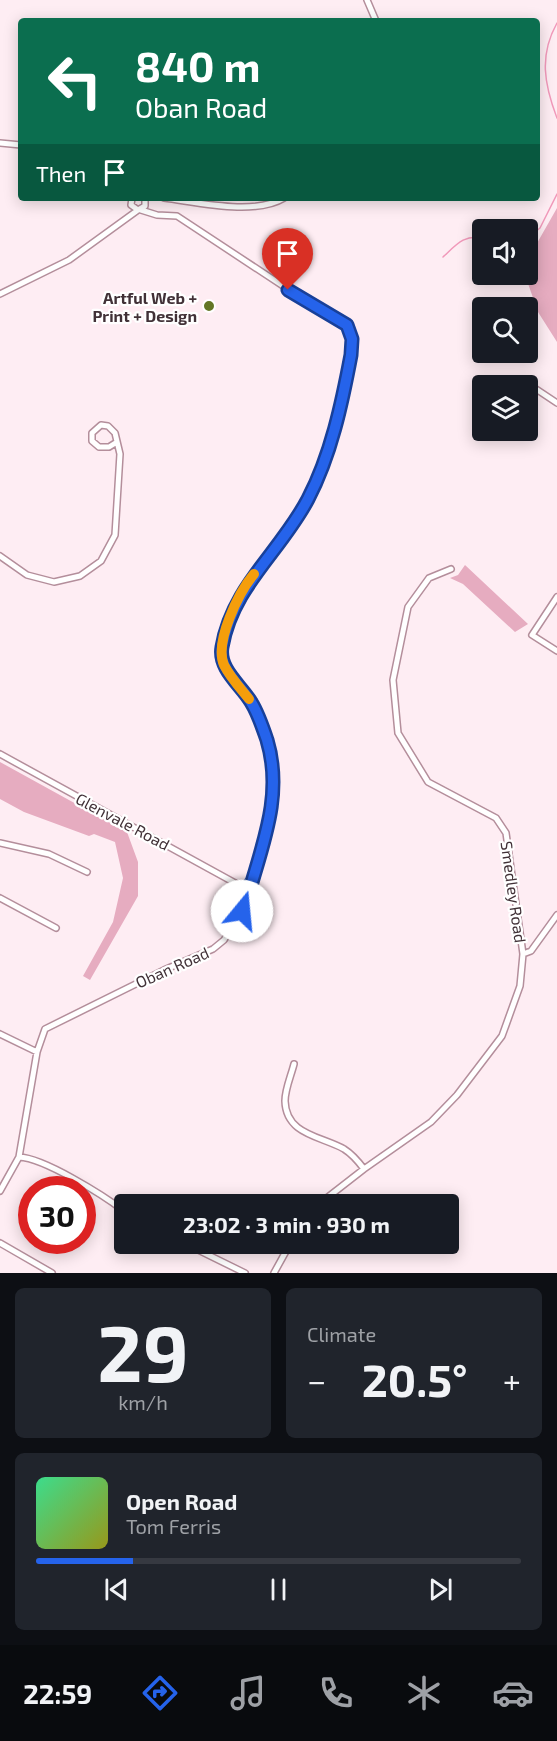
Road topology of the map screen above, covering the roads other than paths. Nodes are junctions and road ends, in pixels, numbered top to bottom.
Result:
1 (367, 0) edge
2 (375, 18) edge
3 (0, 143) edge
4 (18, 145) edge
5 (193, 201) edge
6 (275, 201) edge
7 (141, 206) edge
8 (0, 294) edge
9 (538, 390) edge
10 (557, 403) edge
11 (117, 442) junction
12 (0, 556) edge
13 (451, 568) dead end
14 (557, 597) edge
15 (557, 651) edge
16 (0, 754) edge
17 (0, 843) edge
18 (87, 872) dead end
19 (246, 889) junction
20 (0, 898) edge
21 (557, 915) edge
22 (56, 928) dead end
23 (523, 954) junction
24 (0, 1034) edge
25 (37, 1052) junction
26 (294, 1064) dead end
27 (19, 1157) junction
28 (364, 1168) junction
29 (0, 1191) edge
30 (332, 1194) edge
31 (114, 1203) edge
32 (0, 1243) edge
33 (206, 1254) edge
34 (284, 1254) edge
35 (52, 1273) edge
36 (245, 1273) edge
37 (274, 1273) edge

1 - 2 street
3 - 4 street
5 - 6 street
7 - 8 street
7 - 19 street, Oban Road
9 - 10 street
11 - 11 street
11 - 12 street
13 - 23 street, Smedley Road
14 - 15 street
16 - 19 street, Glenvale Road
17 - 18 street
19 - 25 street, Oban Road
20 - 22 street
21 - 23 street
23 - 28 street, Smedley Road
24 - 25 street
25 - 27 street, Oban Road
26 - 28 street
27 - 29 street, Oban Road
27 - 31 street
28 - 30 street, Smedley Road
32 - 35 street
33 - 36 street
34 - 37 street

